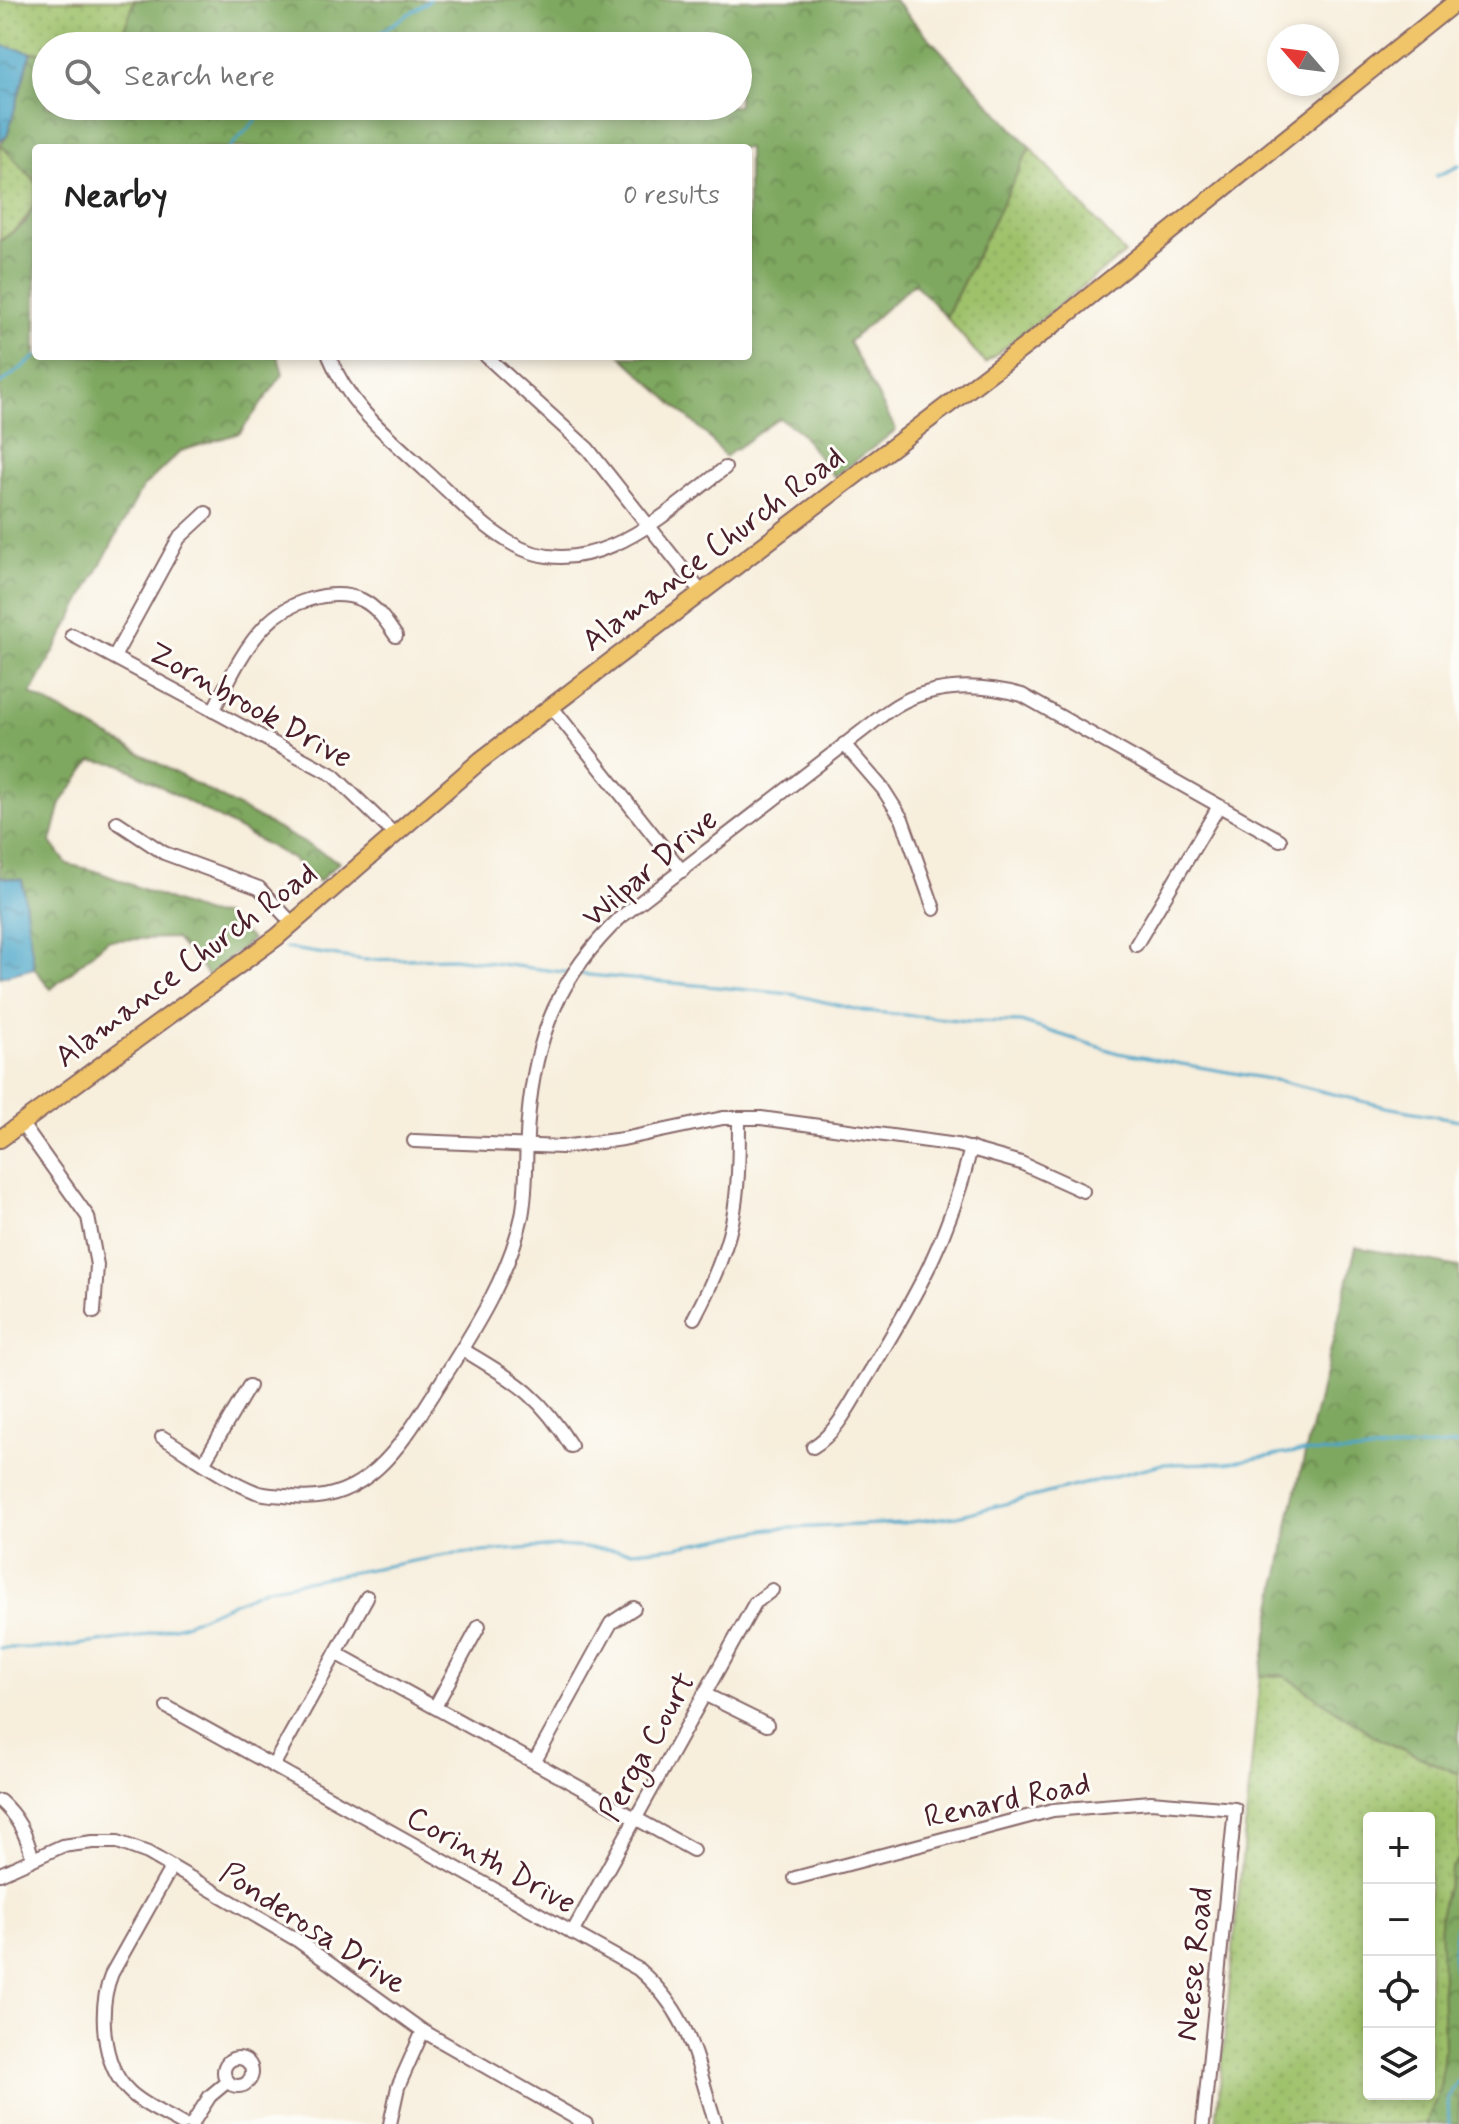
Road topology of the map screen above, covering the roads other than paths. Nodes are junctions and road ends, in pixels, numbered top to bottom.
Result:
1 (1458, 0) edge
2 (331, 360) edge
3 (490, 360) edge
4 (725, 468) dead end
5 (206, 513) dead end
6 (648, 527) junction
7 (701, 592) junction
8 (72, 635) dead end
9 (396, 636) dead end
10 (114, 657) junction
11 (551, 706) junction
12 (213, 711) junction
13 (844, 744) junction
14 (1219, 806) junction
15 (117, 822) dead end
16 (394, 834) junction
17 (1280, 840) dead end
18 (682, 871) junction
19 (934, 909) dead end
20 (293, 924) junction
21 (1136, 945) dead end
22 (739, 1118) junction
23 (21, 1123) junction
24 (0, 1139) edge
25 (414, 1141) dead end
26 (528, 1146) junction
27 (971, 1148) junction
28 (1083, 1191) dead end
29 (94, 1312) dead end
30 (694, 1318) dead end
31 (462, 1349) junction
32 (249, 1386) dead end
33 (162, 1437) dead end
34 (571, 1446) dead end
35 (813, 1447) dead end
36 (204, 1462) junction
37 (772, 1590) dead end
38 (367, 1597) dead end
39 (634, 1608) dead end
40 (479, 1626) dead end
41 (336, 1653) junction
42 (704, 1694) junction
43 (167, 1707) dead end
44 (435, 1707) junction
45 (767, 1725) dead end
46 (535, 1761) junction
47 (273, 1766) junction
48 (0, 1801) edge
49 (1235, 1809) joint
50 (636, 1818) junction
51 (693, 1850) dead end
52 (32, 1857) junction
53 (171, 1868) junction
54 (0, 1874) edge
55 (795, 1878) dead end
56 (572, 1933) junction
57 (423, 2031) junction
58 (228, 2081) dead end
59 (182, 2124) edge
60 (192, 2124) edge
61 (390, 2124) edge
62 (586, 2124) edge
63 (715, 2124) edge
64 (1203, 2124) edge

1 - 7 main road, Alamance Church Road
2 - 6 street
3 - 6 street
4 - 6 street
5 - 10 street
6 - 7 street
7 - 11 main road, Alamance Church Road
8 - 10 street, Zornbrook Drive
9 - 12 street
10 - 12 street, Zornbrook Drive
11 - 16 main road, Alamance Church Road
11 - 18 street
12 - 16 street, Zornbrook Drive
13 - 14 street, Wilpar Drive
13 - 18 street, Wilpar Drive
13 - 19 street
14 - 17 street, Wilpar Drive
14 - 21 street
15 - 20 street
16 - 20 main road, Alamance Church Road
18 - 26 street, Wilpar Drive
20 - 23 main road, Alamance Church Road
22 - 26 street
22 - 27 street
22 - 30 street
23 - 24 main road, Alamance Church Road
23 - 29 street
25 - 26 street
26 - 31 street, Wilpar Drive
27 - 28 street
27 - 35 street
31 - 34 street
31 - 36 street, Wilpar Drive
32 - 36 street
33 - 36 street, Wilpar Drive
37 - 42 street, Perga Court
38 - 41 street
39 - 46 street
40 - 44 street
41 - 44 street
41 - 47 street
42 - 45 street
42 - 50 street, Perga Court
43 - 47 street, Corinth Drive
44 - 46 street
46 - 50 street
47 - 56 street, Corinth Drive
48 - 52 street
49 - 55 street, Renard Road
49 - 64 street, Neese Road
50 - 51 street
50 - 56 street, Perga Court
52 - 53 street, Ponderosa Drive
52 - 54 street, Ponderosa Drive
53 - 57 street, Ponderosa Drive
53 - 59 street
56 - 63 street, Corinth Drive
57 - 61 street
57 - 62 street, Ponderosa Drive
58 - 60 street

